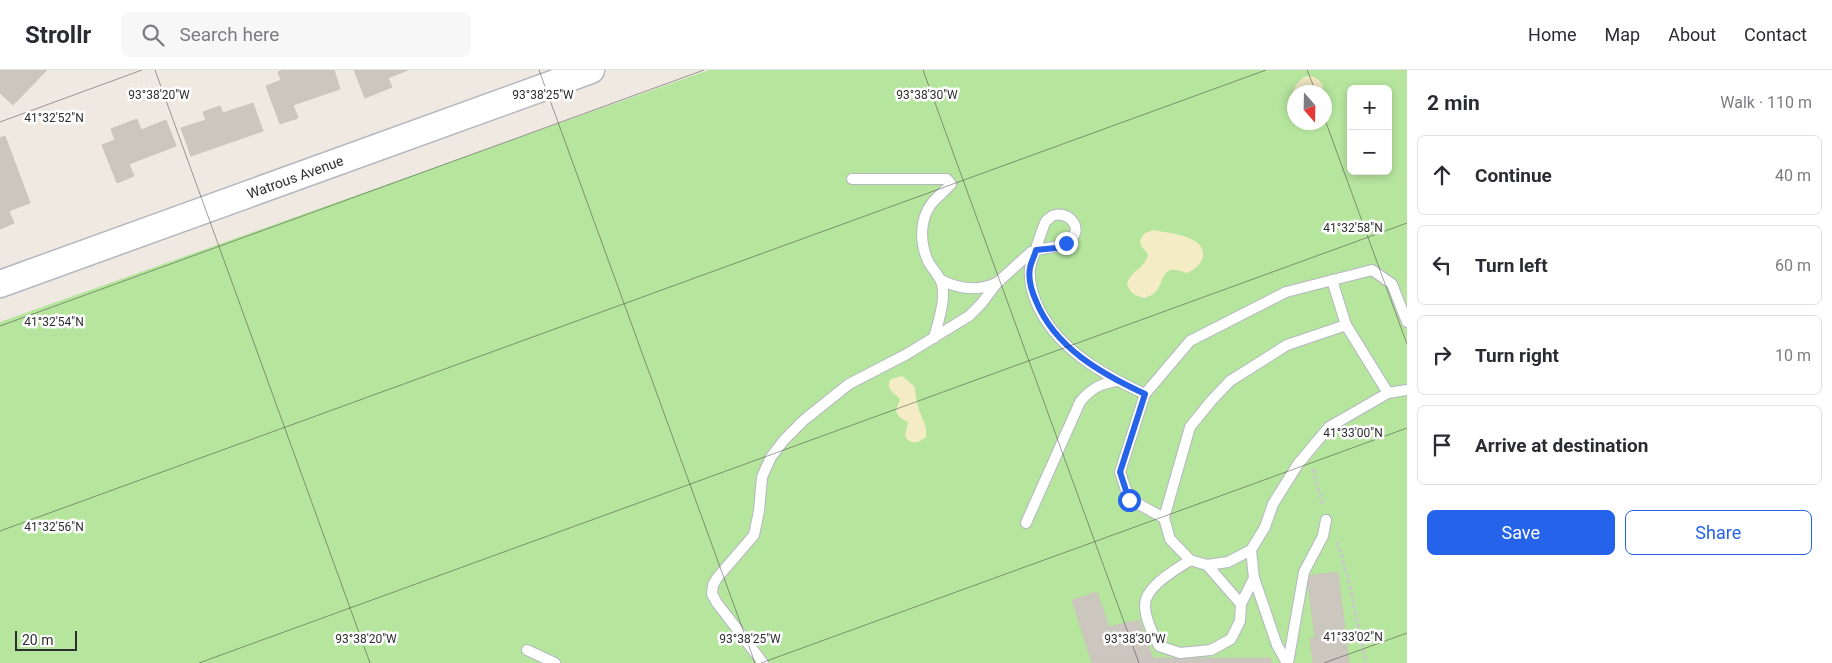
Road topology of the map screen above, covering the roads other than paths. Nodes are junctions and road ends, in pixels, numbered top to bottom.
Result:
1 (591, 70) edge
2 (852, 179) dead end
3 (941, 280) junction
4 (1332, 280) junction
5 (997, 283) junction
6 (0, 284) edge
7 (1407, 322) edge
8 (1346, 325) junction
9 (934, 338) junction
10 (1118, 381) junction
11 (1407, 390) edge
12 (1388, 393) junction
13 (1145, 394) junction
14 (1164, 518) junction
15 (1326, 520) road end
16 (1026, 523) dead end
17 (1251, 550) junction
18 (1190, 560) junction
19 (1207, 565) junction
20 (1254, 578) junction
21 (1241, 604) junction
22 (527, 650) dead end
23 (556, 663) edge
24 (763, 663) edge
25 (1287, 663) edge

1 - 6 street, Watrous Avenue
2 - 3 lane
3 - 5 lane
3 - 9 lane
4 - 7 lane
4 - 8 lane
4 - 13 lane
5 - 9 lane
5 - 10 lane
8 - 12 lane
8 - 14 lane
9 - 24 lane
10 - 13 lane
10 - 16 lane
11 - 12 lane
12 - 17 lane
13 - 14 lane
14 - 18 lane
15 - 25 lane
17 - 19 lane
17 - 20 lane
18 - 19 lane
18 - 21 lane
19 - 21 lane
20 - 21 lane
20 - 25 lane
22 - 23 lane

